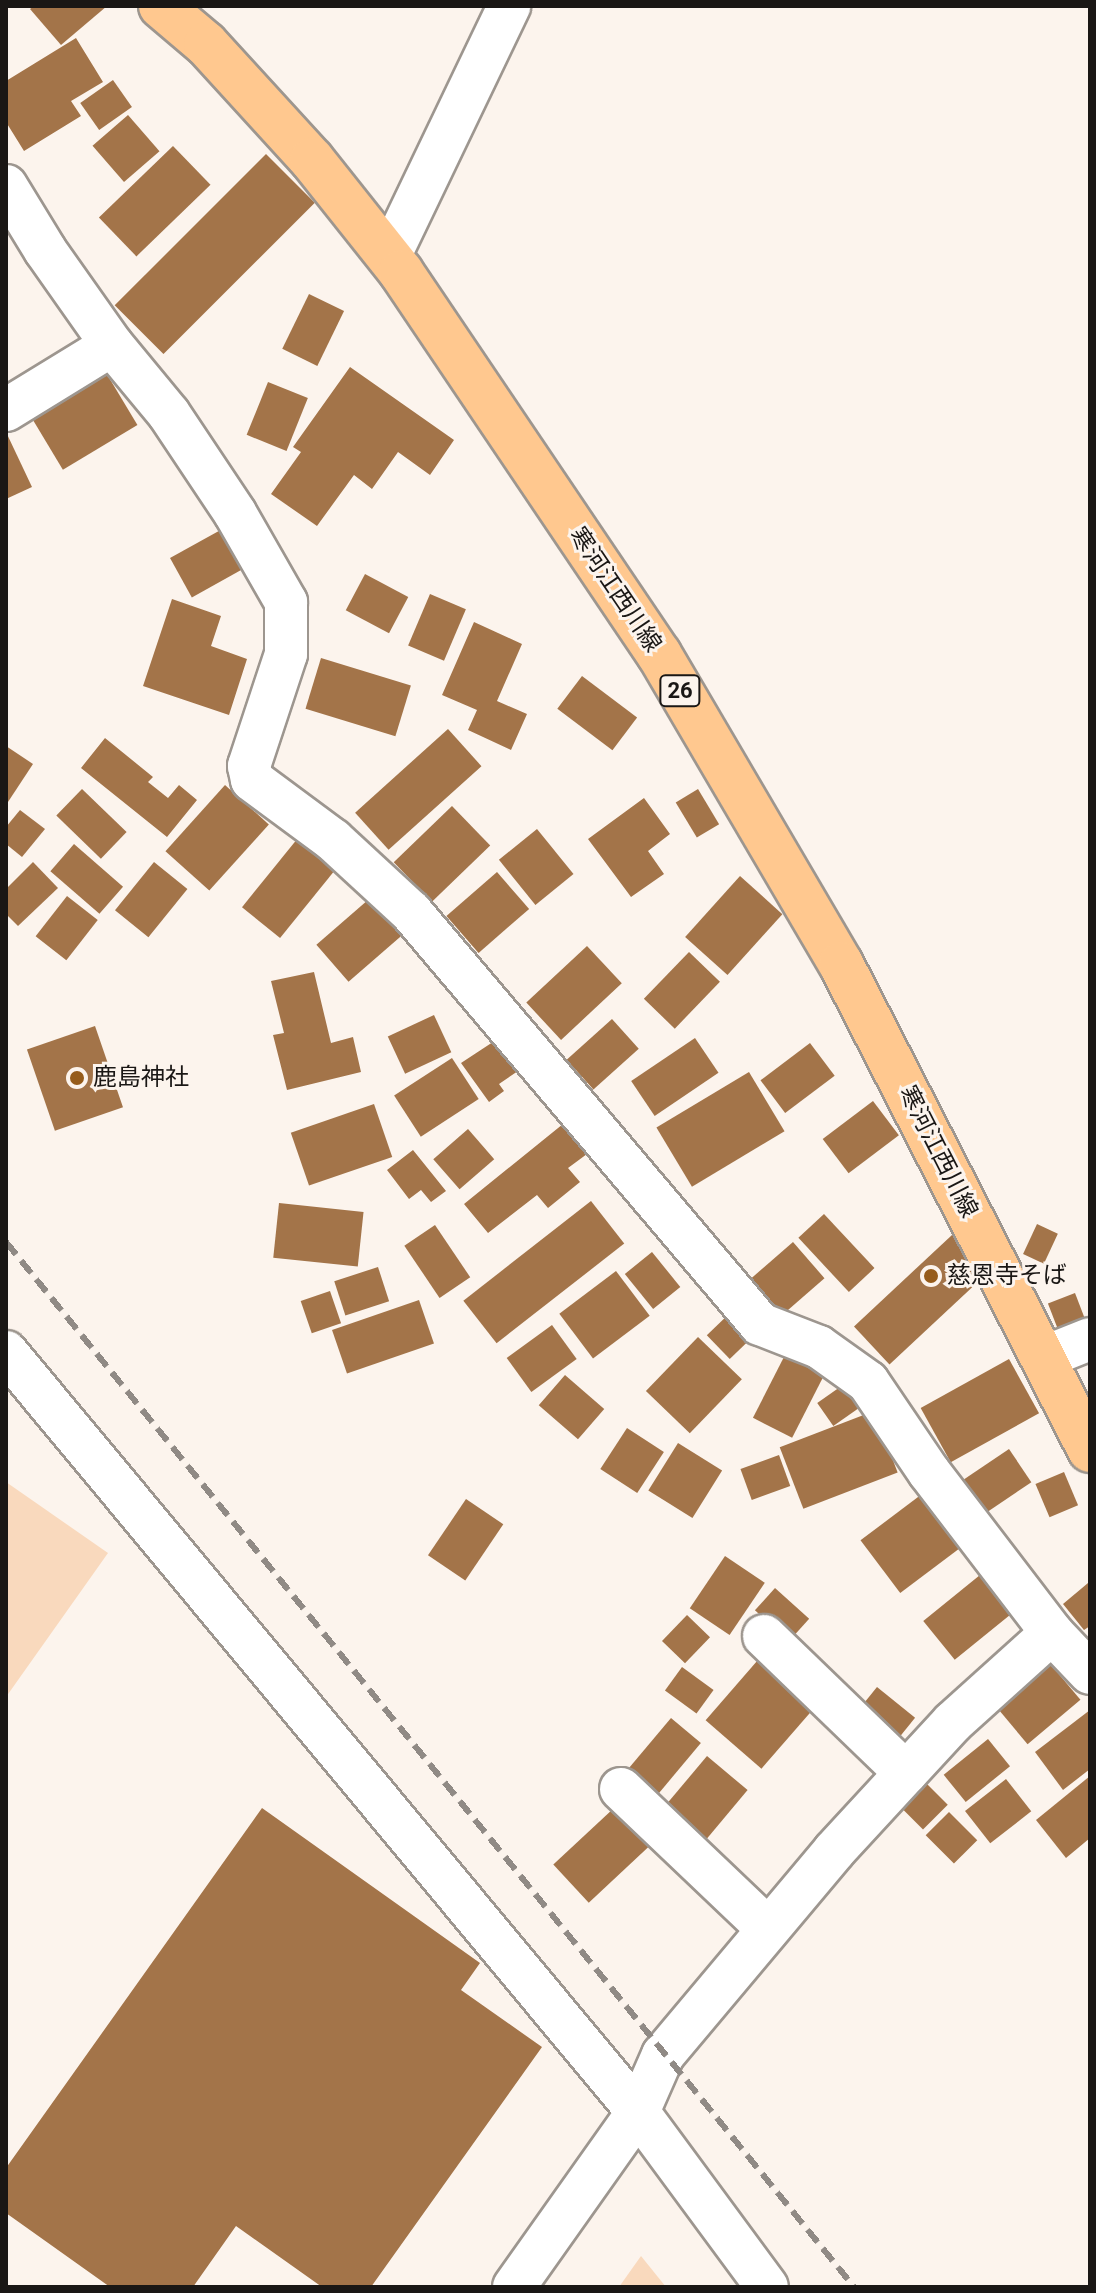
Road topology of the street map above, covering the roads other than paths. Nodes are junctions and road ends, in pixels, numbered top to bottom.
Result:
1 (161, 6) edge
2 (509, 6) edge
3 (6, 186) edge
4 (389, 257) junction
5 (112, 345) junction
6 (6, 410) edge
7 (1090, 1339) edge
8 (6, 1352) edge
9 (1045, 1357) junction
10 (1090, 1450) edge
11 (1052, 1633) junction
12 (764, 1636) dead end
13 (1090, 1673) edge
14 (906, 1773) junction
15 (621, 1789) dead end
16 (768, 1929) junction
17 (638, 2112) junction
18 (514, 2287) edge
19 (767, 2287) edge

1 - 4 main road, 寒河江西川線 / 26
2 - 4 street
3 - 5 street
4 - 9 main road, 寒河江西川線 / 26
5 - 6 street
5 - 11 street
7 - 9 street
8 - 17 street
9 - 10 main road, 寒河江西川線 / 26
11 - 13 street
11 - 14 street
12 - 14 street
14 - 16 street
15 - 16 street
16 - 17 street
17 - 18 street
17 - 19 street

